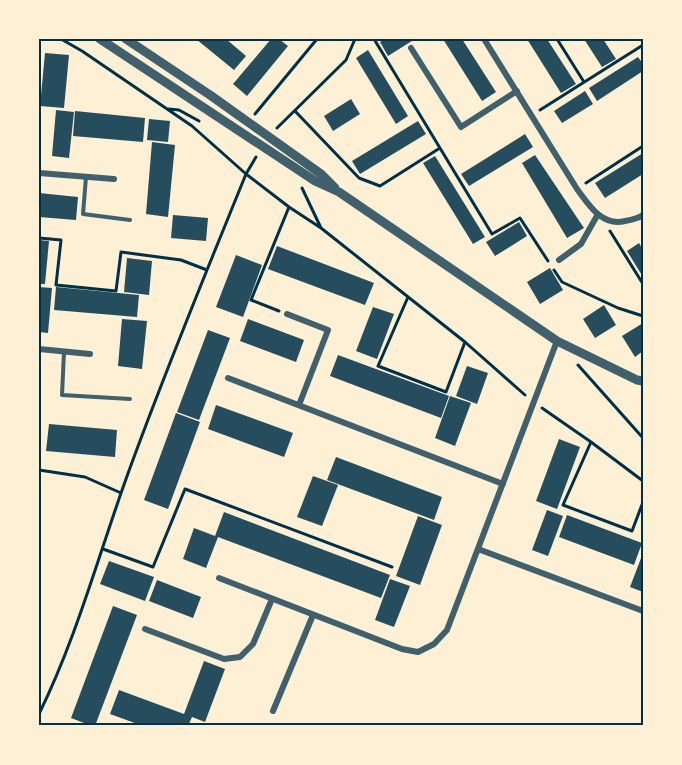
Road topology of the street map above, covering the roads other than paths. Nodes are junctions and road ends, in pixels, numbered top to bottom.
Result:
1 (100, 39) edge
2 (126, 39) edge
3 (484, 39) edge
4 (411, 48) dead end
5 (517, 91) junction
6 (39, 173) edge
7 (86, 177) junction
8 (114, 179) dead end
9 (339, 192) junction
10 (643, 215) edge
11 (600, 217) junction
12 (130, 220) dead end
13 (559, 260) dead end
14 (287, 314) road end
15 (557, 341) junction
16 (39, 349) edge
17 (64, 351) junction
18 (90, 354) dead end
19 (228, 378) dead end
20 (643, 381) edge
21 (130, 399) dead end
22 (299, 405) junction
23 (503, 484) junction
24 (478, 549) junction
25 (219, 579) dead end
26 (272, 599) junction
27 (643, 612) edge
28 (313, 615) junction
29 (146, 629) dead end
30 (273, 711) dead end

1 - 9 street
2 - 9 street
3 - 5 street
4 - 5 street
5 - 11 street
6 - 7 street
7 - 8 street
7 - 12 lane
9 - 15 street
10 - 11 street
11 - 13 street
14 - 22 street
15 - 20 street
15 - 23 street
16 - 17 street
17 - 18 street
17 - 21 lane
19 - 22 street
22 - 23 street
23 - 24 street
24 - 27 street
24 - 28 street
25 - 26 street
26 - 28 street
26 - 29 street
28 - 30 street

